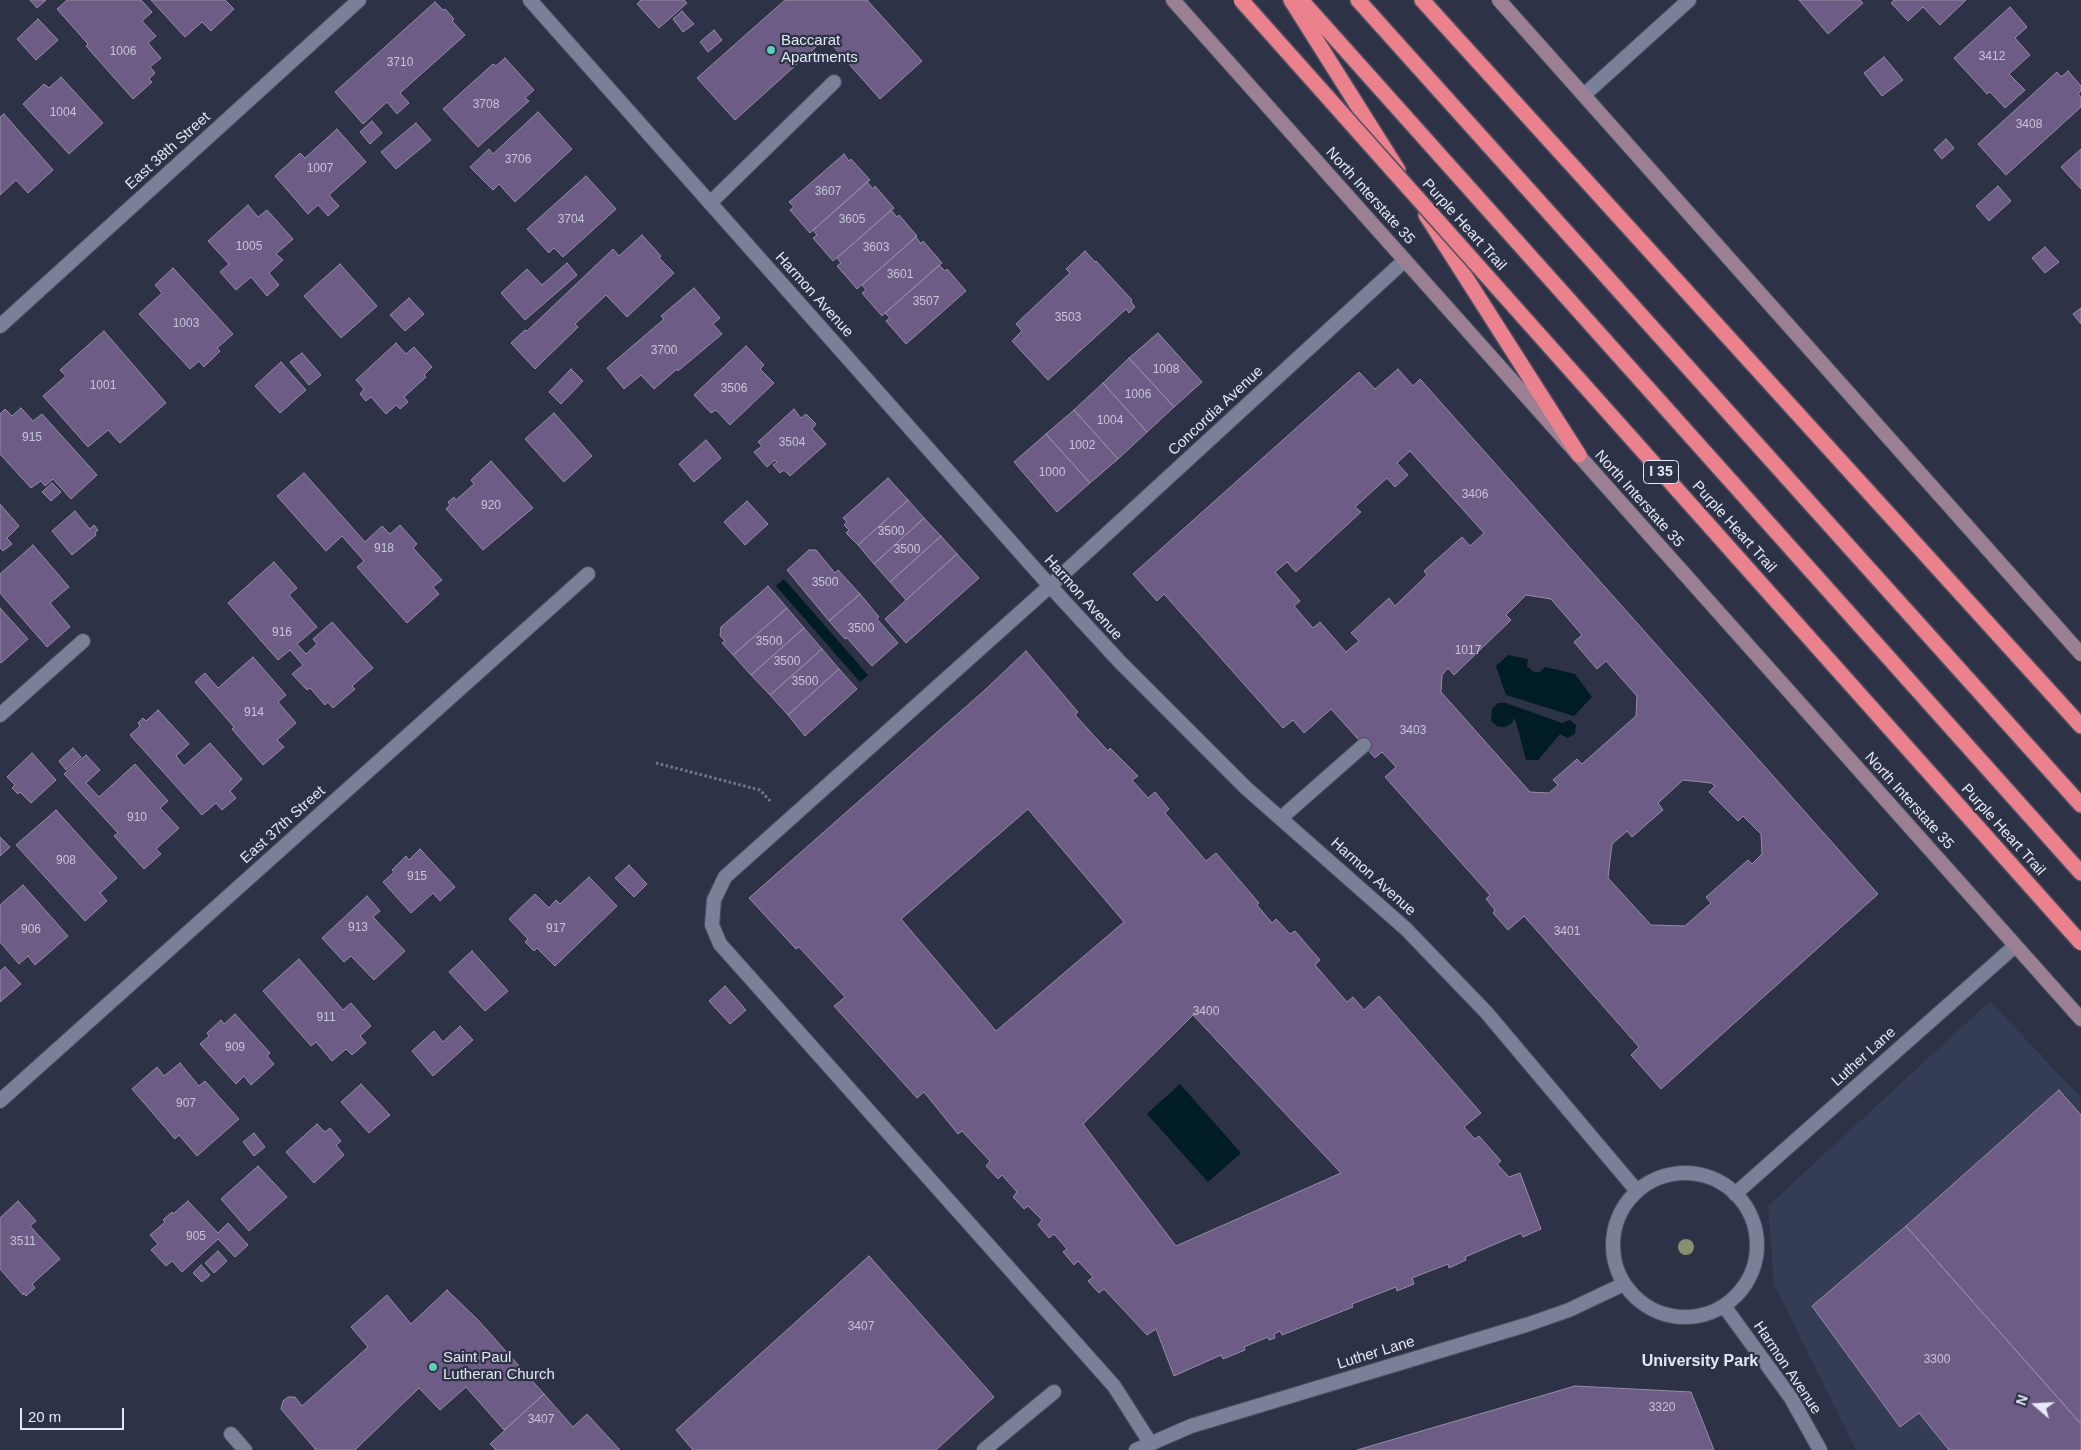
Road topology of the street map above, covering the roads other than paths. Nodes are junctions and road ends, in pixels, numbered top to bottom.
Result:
1 (359, 0) edge
2 (530, 0) edge
3 (1173, 0) edge
4 (1241, 0) edge
5 (1290, 0) edge
6 (1300, 0) edge
7 (1358, 0) edge
8 (1422, 0) edge
9 (1498, 0) edge
10 (1689, 0) edge
11 (834, 82) dead end
12 (1584, 95) junction
13 (710, 203) junction
14 (1405, 260) junction
15 (0, 326) edge
16 (1579, 455) junction
17 (588, 574) dead end
18 (1050, 586) junction
19 (84, 641) dead end
20 (2081, 654) edge
21 (0, 715) edge
22 (2081, 726) edge
23 (1364, 745) dead end
24 (2081, 805) edge
25 (1281, 818) junction
26 (2081, 873) edge
27 (2081, 943) edge
28 (2015, 946) junction
29 (2081, 1020) edge
30 (0, 1101) edge
31 (1637, 1192) junction
32 (1735, 1194) junction
33 (1624, 1284) junction
34 (1724, 1306) junction
35 (1054, 1392) dead end
36 (230, 1434) dead end
37 (1151, 1444) junction
38 (245, 1450) edge
39 (984, 1450) edge
40 (1136, 1450) edge
41 (1820, 1450) edge

1 - 15 street, East 38th Street
2 - 13 street, Harmon Avenue
3 - 14 main road, North Interstate 35
4 - 27 highway, Purple Heart Trail / I 35, bridge
5 - 16 highway
6 - 26 highway, Purple Heart Trail
7 - 24 highway
8 - 22 highway
9 - 12 main road
10 - 12 street
11 - 13 street
12 - 20 main road
13 - 18 street, Harmon Avenue
14 - 16 main road, North Interstate 35
14 - 18 street, Concordia Avenue
16 - 28 main road, North Interstate 35
17 - 30 street, East 37th Street
18 - 25 street, Harmon Avenue
18 - 37 street, Concordia Avenue
19 - 21 street
23 - 25 street
25 - 31 street, Harmon Avenue
28 - 29 main road, North Interstate 35
28 - 32 street, Luther Lane
31 - 32 street
31 - 33 street
32 - 34 street
33 - 34 street
33 - 37 street, Luther Lane
34 - 41 street, Harmon Avenue
35 - 39 street
36 - 38 street
37 - 40 street, Luther Lane

